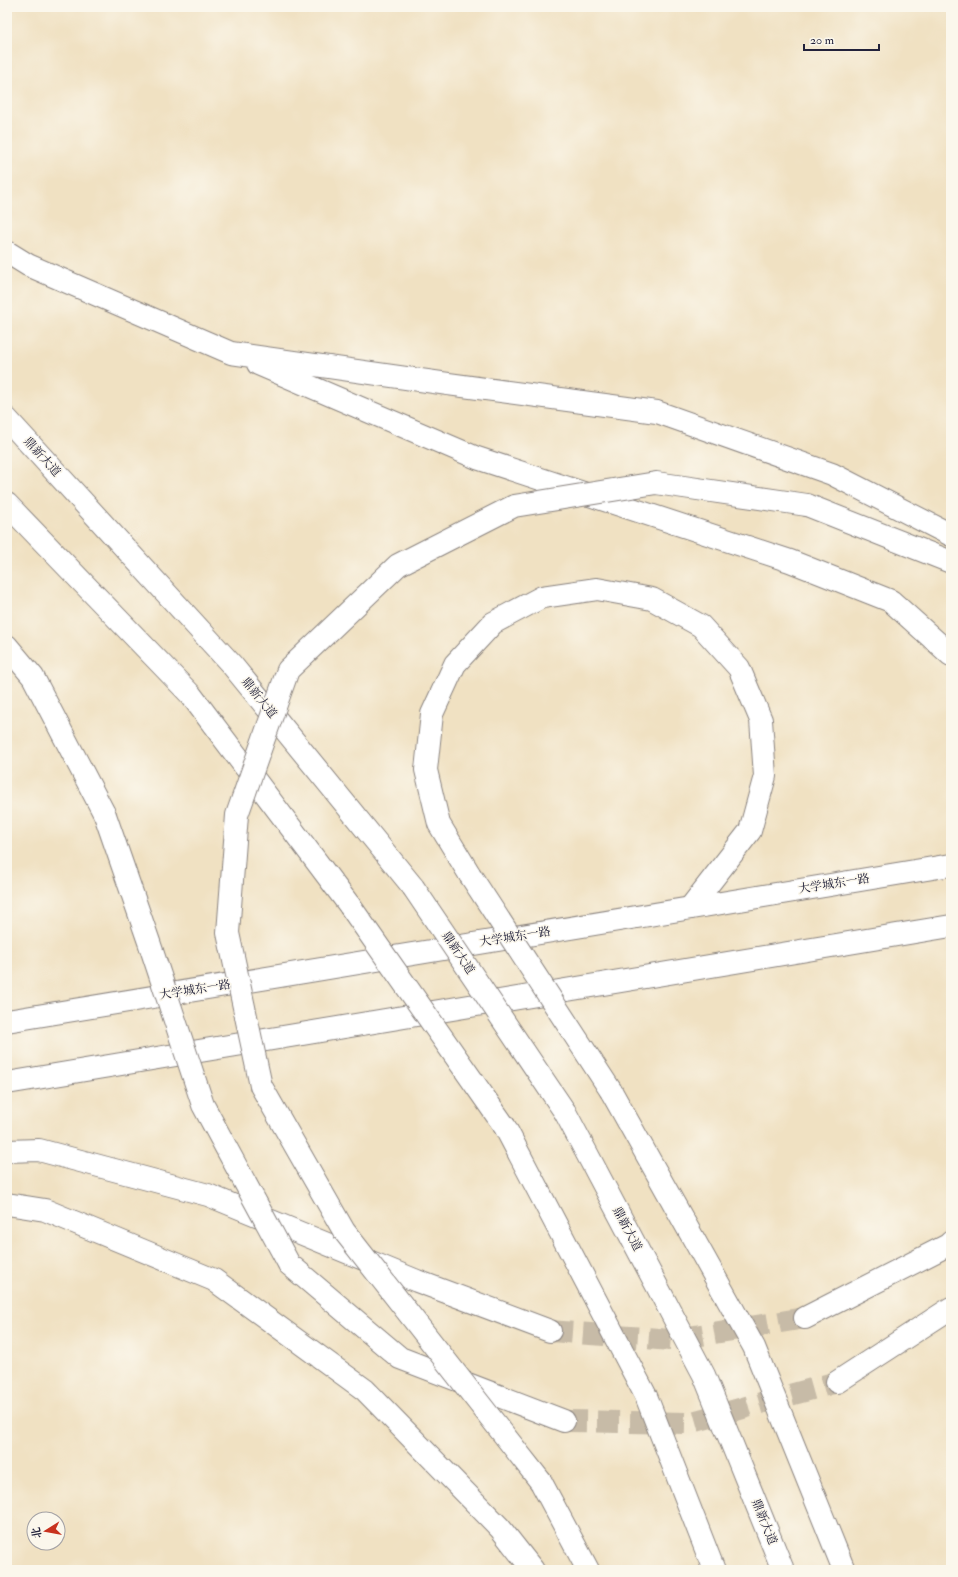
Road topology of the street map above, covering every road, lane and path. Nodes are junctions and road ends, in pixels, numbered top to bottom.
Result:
1 (7, 252) edge
2 (232, 353) junction
3 (7, 419) edge
4 (7, 504) edge
5 (951, 535) edge
6 (951, 562) edge
7 (7, 646) edge
8 (951, 655) edge
9 (951, 865) edge
10 (690, 908) junction
11 (951, 926) edge
12 (7, 1021) edge
13 (7, 1083) edge
14 (7, 1151) edge
15 (7, 1204) edge
16 (951, 1242) edge
17 (951, 1308) edge
18 (805, 1318) tunnel mouth
19 (550, 1331) tunnel mouth
20 (836, 1382) tunnel mouth
21 (564, 1421) tunnel mouth
22 (533, 1570) edge
23 (588, 1570) edge
24 (714, 1570) edge
25 (783, 1570) edge
26 (844, 1570) edge

1 - 2 main road
2 - 5 main road
2 - 8 main road
3 - 25 main road, 鼎新大道, bridge
4 - 24 main road, bridge
6 - 23 main road, bridge
7 - 21 main road, bridge
9 - 10 main road, 大学城东一路
10 - 12 main road, 大学城东一路
10 - 26 main road, bridge
11 - 13 main road
14 - 19 main road
15 - 22 main road
16 - 18 main road
17 - 20 main road

